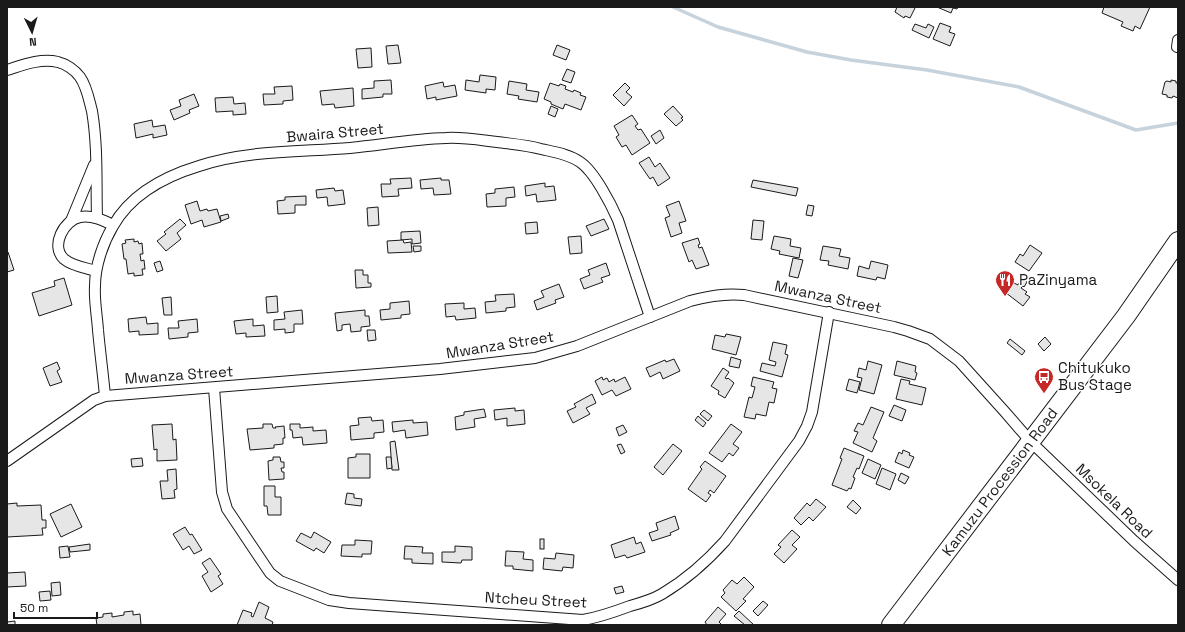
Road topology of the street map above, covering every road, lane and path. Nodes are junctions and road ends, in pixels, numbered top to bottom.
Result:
1 (7, 70) edge
2 (96, 161) junction
3 (97, 218) junction
4 (71, 221) junction
5 (113, 225) junction
6 (1178, 241) edge
7 (96, 271) junction
8 (829, 312) junction
9 (650, 317) junction
10 (214, 388) junction
11 (105, 396) junction
12 (1031, 442) junction
13 (7, 461) edge
14 (1178, 580) edge
15 (891, 625) edge

1 - 2 street
2 - 3 street
2 - 4 street
3 - 4 street
3 - 5 street
4 - 7 street
5 - 7 street, Bwaira Street
5 - 9 street, Bwaira Street
6 - 12 highway, Kamuzu Procession Road
7 - 11 street, Bwaira Street
8 - 9 street, Mwanza Street
8 - 10 street, Ntcheu Street
8 - 12 street, Mwanza Street
9 - 10 street, Mwanza Street
10 - 11 street, Mwanza Street
11 - 13 street, Mwanza Street
12 - 14 street, Msokela Road
12 - 15 highway, Kamuzu Procession Road

